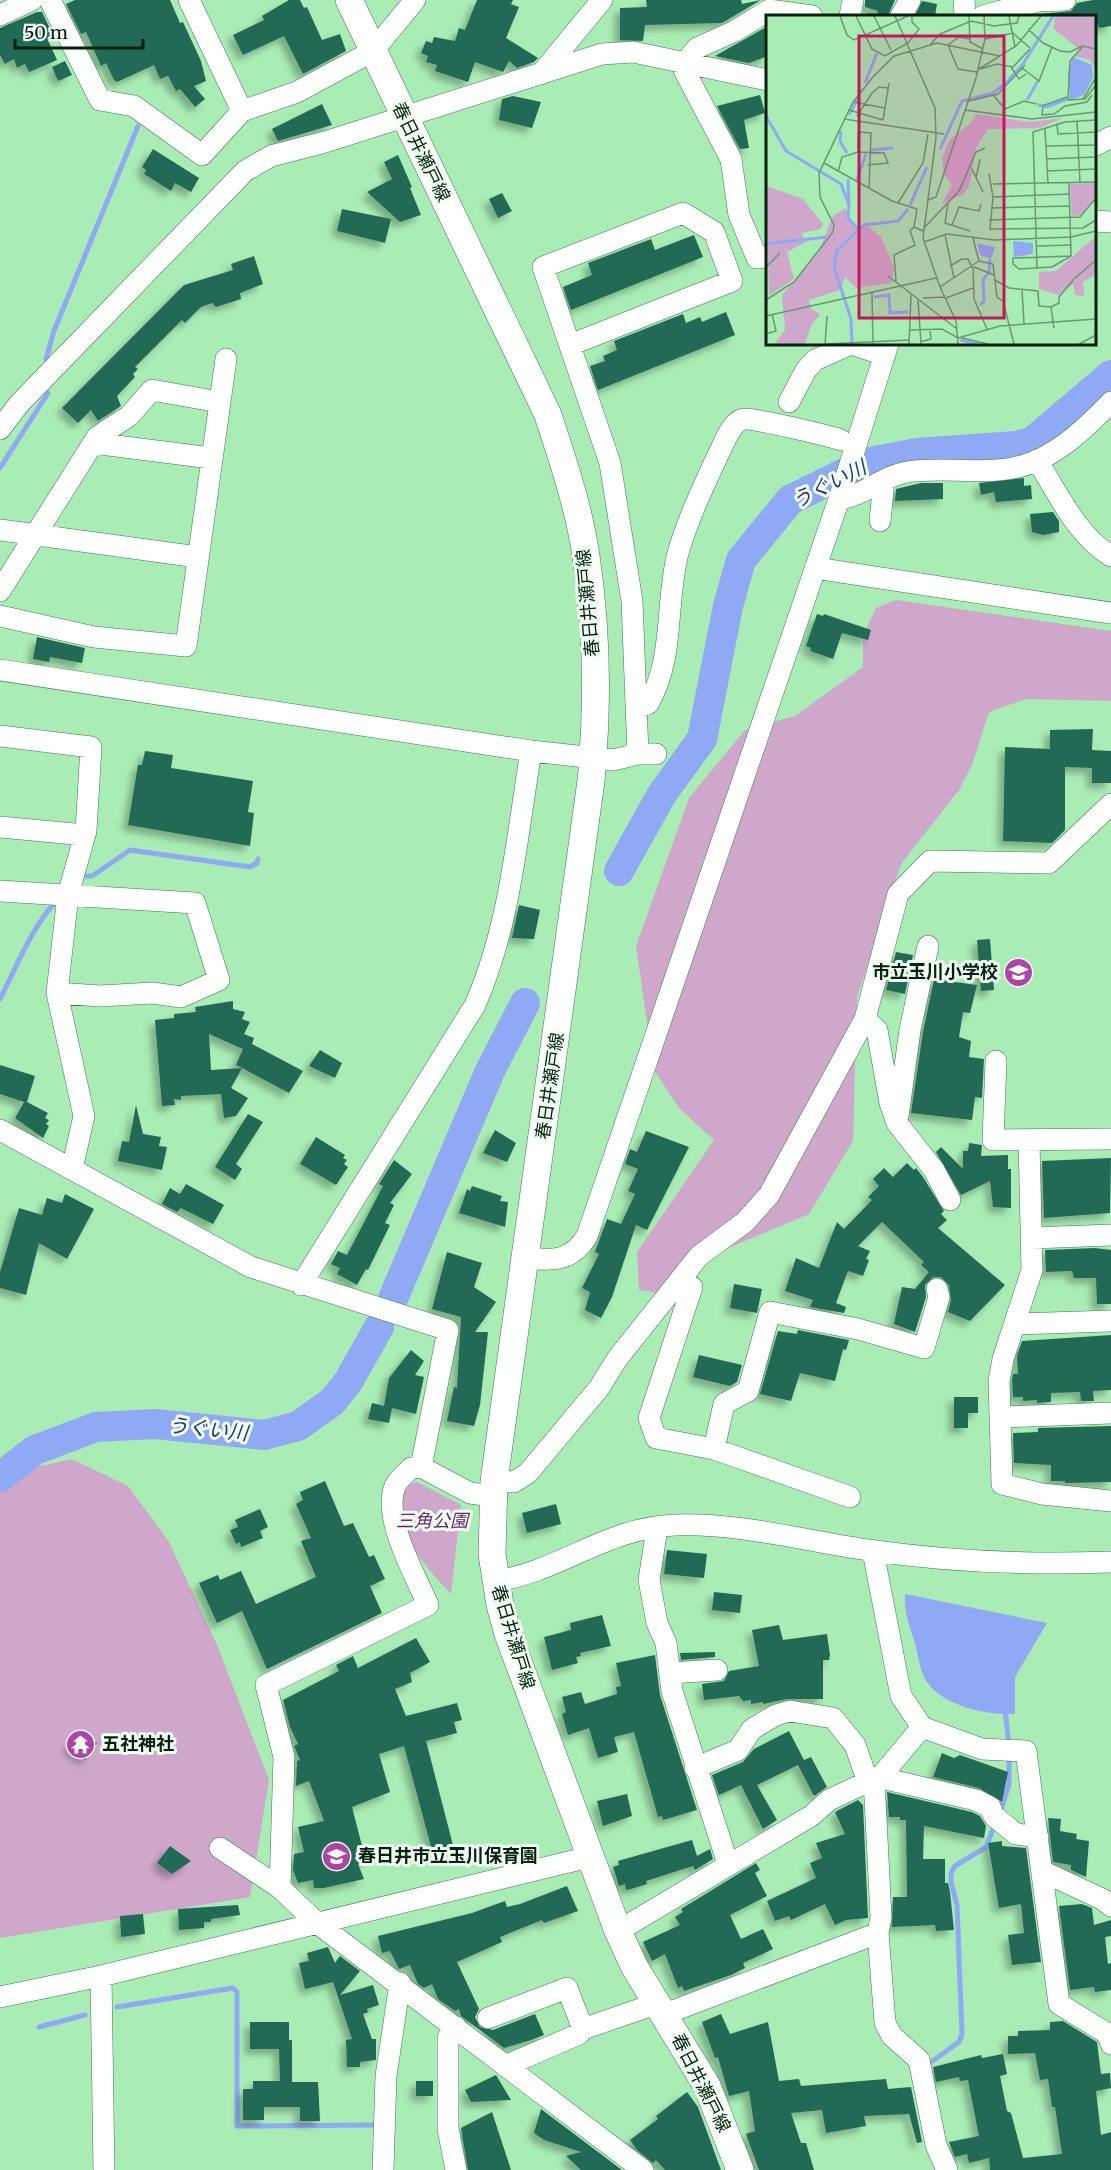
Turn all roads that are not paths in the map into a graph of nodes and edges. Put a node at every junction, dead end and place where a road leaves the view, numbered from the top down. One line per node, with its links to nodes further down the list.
1 (32, 0): 13 (street)
2 (50, 0): 23 (street)
3 (189, 0): 23 (street)
4 (349, 0): 19 (main road, 春日井瀬戸線)
5 (415, 0): 19 (street)
6 (602, 0): 21 (street)
7 (853, 0): 15 (street)
8 (910, 0): 16 (street)
9 (964, 0): 17 (street)
10 (1065, 0): 11 (street)
11 (1038, 1): 18 (street)
12 (768, 5): 14 (street); 20 (street)
13 (0, 15)
14 (808, 15)
15 (850, 15)
16 (902, 15)
17 (965, 15)
18 (987, 15)
19 (373, 51): 23 (street); 24 (main road, 春日井瀬戸線)
20 (686, 62): 21 (street); 22 (street); 29 (street)
21 (541, 74): 24 (street)
22 (766, 80)
23 (242, 111)
24 (405, 117): 38 (street); 58 (main road, 春日井瀬戸線)
25 (1111, 137): 26 (street)
26 (1096, 145)
27 (1096, 221): 28 (street)
28 (1111, 222)
29 (766, 257)
30 (570, 345): 30 (street); 55 (street)
31 (849, 345): 36 (street)
32 (858, 345): 33 (street)
33 (887, 349): 39 (street)
34 (226, 359): 35 (street)
35 (219, 402): 40 (street); 41 (street)
36 (789, 402)
37 (1111, 402): 42 (street)
38 (0, 429)
39 (849, 441): 44 (street); 55 (street)
40 (93, 443): 41 (street); 47 (street)
41 (212, 458): 49 (street)
42 (1037, 460): 43 (street); 48 (street)
43 (884, 480): 44 (street); 45 (street)
44 (839, 499): 50 (street)
45 (880, 521)
46 (0, 530): 47 (street)
47 (35, 535): 49 (street); 51 (street)
48 (1111, 556)
49 (198, 557): 53 (street)
50 (815, 568): 52 (street); 76 (street)
51 (0, 591)
52 (1111, 613)
53 (0, 616)
54 (0, 670): 57 (street)
55 (637, 707): 58 (street)
56 (0, 736): 61 (street)
57 (531, 751): 58 (street); 78 (street)
58 (593, 759): 76 (main road, 春日井瀬戸線)
59 (1111, 804): 66 (street)
60 (0, 827): 61 (street)
61 (85, 836): 63 (street)
62 (0, 891): 63 (street)
63 (68, 895): 65 (street); 65 (street)
64 (928, 946): 68 (street)
65 (57, 993): 72 (street)
66 (865, 1019): 68 (street); 77 (street)
67 (996, 1061): 71 (street)
68 (897, 1122): 73 (street)
69 (0, 1130): 72 (street)
70 (1111, 1139): 71 (street)
71 (1029, 1140): 75 (street)
72 (72, 1170): 78 (street)
73 (950, 1200)
74 (1111, 1235): 75 (street)
75 (1032, 1238): 81 (street)
76 (526, 1258): 86 (main road, 春日井瀬戸線)
77 (678, 1283): 84 (street); 86 (street)
78 (301, 1285): 85 (street)
79 (937, 1289): 84 (street)
80 (1111, 1321): 81 (street)
81 (1015, 1324): 83 (street)
82 (1111, 1413): 83 (street)
83 (1001, 1417): 88 (street)
84 (714, 1449): 87 (street)
85 (421, 1467): 86 (street); 103 (street)
86 (494, 1489): 92 (main road, 春日井瀬戸線)
87 (849, 1497)
88 (1111, 1501)
89 (657, 1528): 90 (street); 92 (street); 94 (street)
90 (873, 1551): 91 (street); 95 (street)
91 (1111, 1562)
92 (495, 1581): 100 (main road, 春日井瀬戸線)
93 (717, 1670): 94 (street)
94 (670, 1673): 96 (street)
95 (922, 1727): 97 (street); 98 (street)
96 (695, 1768): 97 (street); 101 (street)
97 (874, 1779): 98 (street); 101 (street); 107 (street)
98 (1038, 1837): 102 (street)
99 (220, 1848): 103 (street)
100 (590, 1857): 105 (street); 106 (main road, 春日井瀬戸線)
101 (728, 1864): 106 (street)
102 (1044, 1872): 104 (street); 115 (street)
103 (280, 1888): 105 (street)
104 (1111, 1906)
105 (317, 1923): 108 (street); 109 (street)
106 (618, 1931): 111 (main road, 春日井瀬戸線)
107 (878, 1934): 111 (street); 122 (street)
108 (101, 1976): 110 (street); 117 (street)
109 (400, 1983): 113 (street); 118 (street)
110 (0, 1997)
111 (661, 2009): 114 (street); 121 (main road, 春日井瀬戸線)
112 (488, 2018): 114 (street)
113 (456, 2027): 116 (street); 119 (street)
114 (583, 2029): 116 (street)
115 (1111, 2044)
116 (506, 2066): 120 (street)
117 (104, 2170)
118 (383, 2170)
119 (456, 2170)
120 (643, 2170)
121 (740, 2170)
122 (947, 2170)

